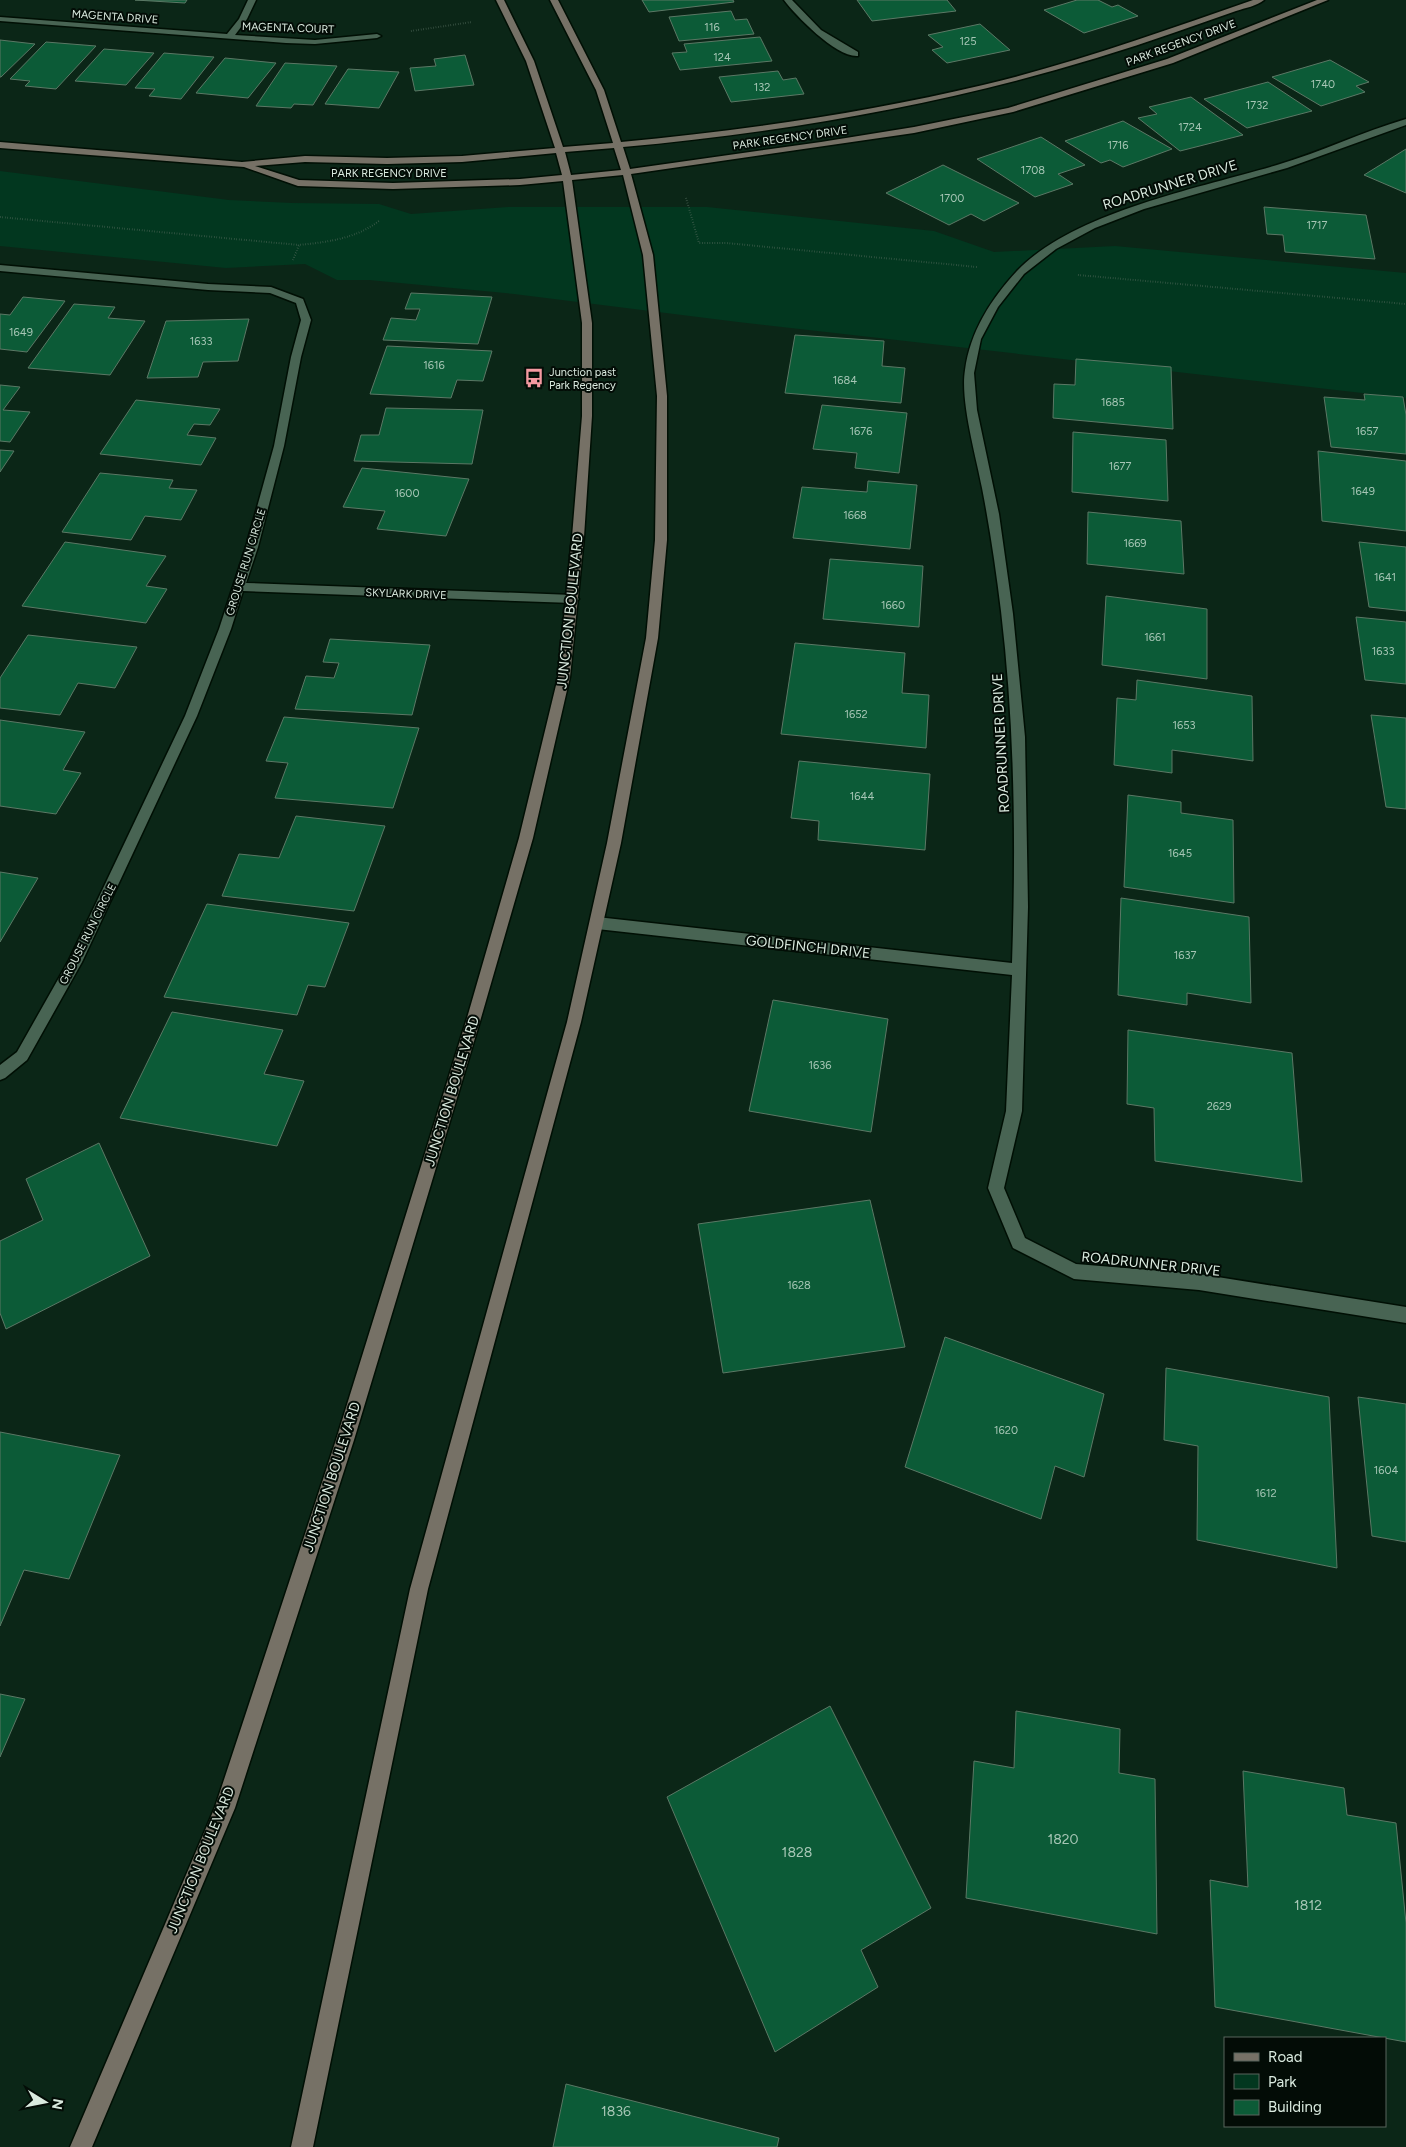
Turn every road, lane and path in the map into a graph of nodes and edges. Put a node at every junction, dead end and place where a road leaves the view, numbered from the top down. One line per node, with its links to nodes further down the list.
1 (252, 0): 10 (street)
2 (500, 0): 7 (main road, JUNCTION BOULEVARD)
3 (554, 0): 14 (main road)
4 (788, 0): 11 (street)
5 (1260, 0): 14 (main road, PARK REGENCY DRIVE)
6 (1324, 0): 17 (main road, PARK REGENCY DRIVE)
7 (510, 16): 9 (path); 15 (main road, JUNCTION BOULEVARD)
8 (0, 19): 10 (street, MAGENTA DRIVE)
9 (377, 36): 10 (street, MAGENTA COURT)
10 (229, 37)
11 (855, 54)
12 (1406, 122): 25 (street, ROADRUNNER DRIVE)
13 (0, 145): 16 (main road, PARK REGENCY DRIVE)
14 (619, 146): 15 (main road, PARK REGENCY DRIVE); 17 (main road)
15 (560, 151): 16 (main road, PARK REGENCY DRIVE); 18 (main road, JUNCTION BOULEVARD)
16 (242, 165): 18 (main road, PARK REGENCY DRIVE)
17 (625, 172): 18 (main road, PARK REGENCY DRIVE); 24 (main road)
18 (567, 178): 23 (main road, JUNCTION BOULEVARD)
19 (0, 218): 20 (path)
20 (299, 245)
21 (0, 268): 22 (street, GROUSE RUN CIRCLE)
22 (239, 587): 23 (street, SKYLARK DRIVE); 26 (street, GROUSE RUN CIRCLE)
23 (573, 599): 28 (main road, JUNCTION BOULEVARD)
24 (597, 923): 25 (street, GOLDFINCH DRIVE); 29 (main road)
25 (1019, 970): 27 (street, ROADRUNNER DRIVE)
26 (0, 1074)
27 (1406, 1315)
28 (81, 2147)
29 (302, 2147)

